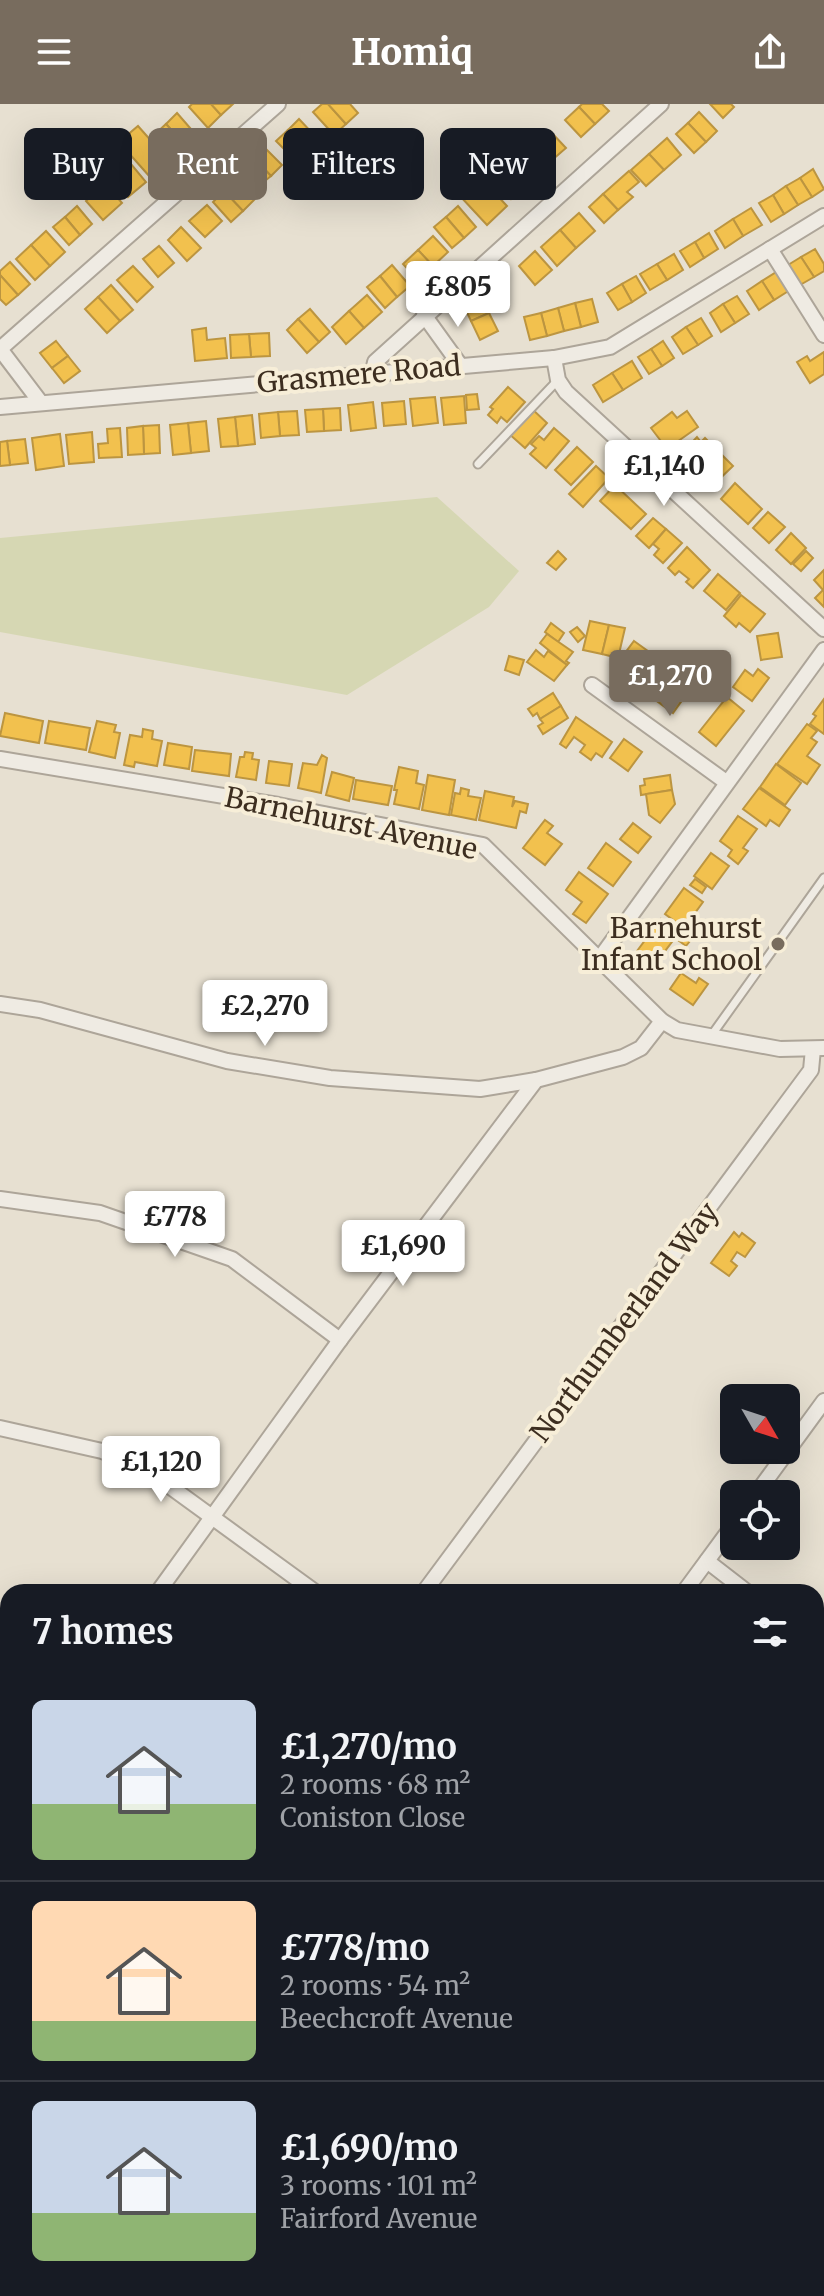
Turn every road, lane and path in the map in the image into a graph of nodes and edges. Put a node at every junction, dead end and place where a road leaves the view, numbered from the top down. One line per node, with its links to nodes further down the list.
1 (278, 104): 7 (street)
2 (661, 104): 5 (street)
3 (824, 216): 4 (street, Grasmere Road)
4 (770, 249): 6 (street); 8 (street, Grasmere Road)
5 (424, 315): 9 (street); 10 (street)
6 (824, 335)
7 (0, 349): 12 (street)
8 (554, 358): 9 (street, Grasmere Road); 11 (street)
9 (460, 365): 10 (street, Grasmere Road)
10 (373, 372): 12 (street, Grasmere Road)
11 (558, 380): 14 (lane); 15 (street)
12 (41, 403): 13 (street, Grasmere Road)
13 (0, 407)
14 (478, 464)
15 (824, 629)
16 (824, 650): 19 (street)
17 (592, 685): 19 (street)
18 (0, 759): 21 (street, Barnehurst Avenue)
19 (726, 782): 21 (street)
20 (824, 878): 24 (lane)
21 (600, 958): 23 (street, Barnehurst Avenue)
22 (0, 1004): 26 (street)
23 (662, 1021): 24 (street, Barnehurst Avenue); 26 (street)
24 (710, 1038): 25 (street, Barnehurst Avenue)
25 (818, 1048): 37 (street, Northumberland Way)
26 (536, 1080): 28 (street)
27 (0, 1199): 28 (street)
28 (340, 1340): 32 (street)
29 (824, 1401): 31 (street)
30 (0, 1428): 32 (street)
31 (766, 1480)
32 (213, 1517): 35 (street); 36 (street)
33 (720, 1543): 34 (street)
34 (707, 1561): 38 (street); 39 (street)
35 (164, 1584)
36 (304, 1584)
37 (430, 1584)
38 (690, 1584)
39 (737, 1584)

